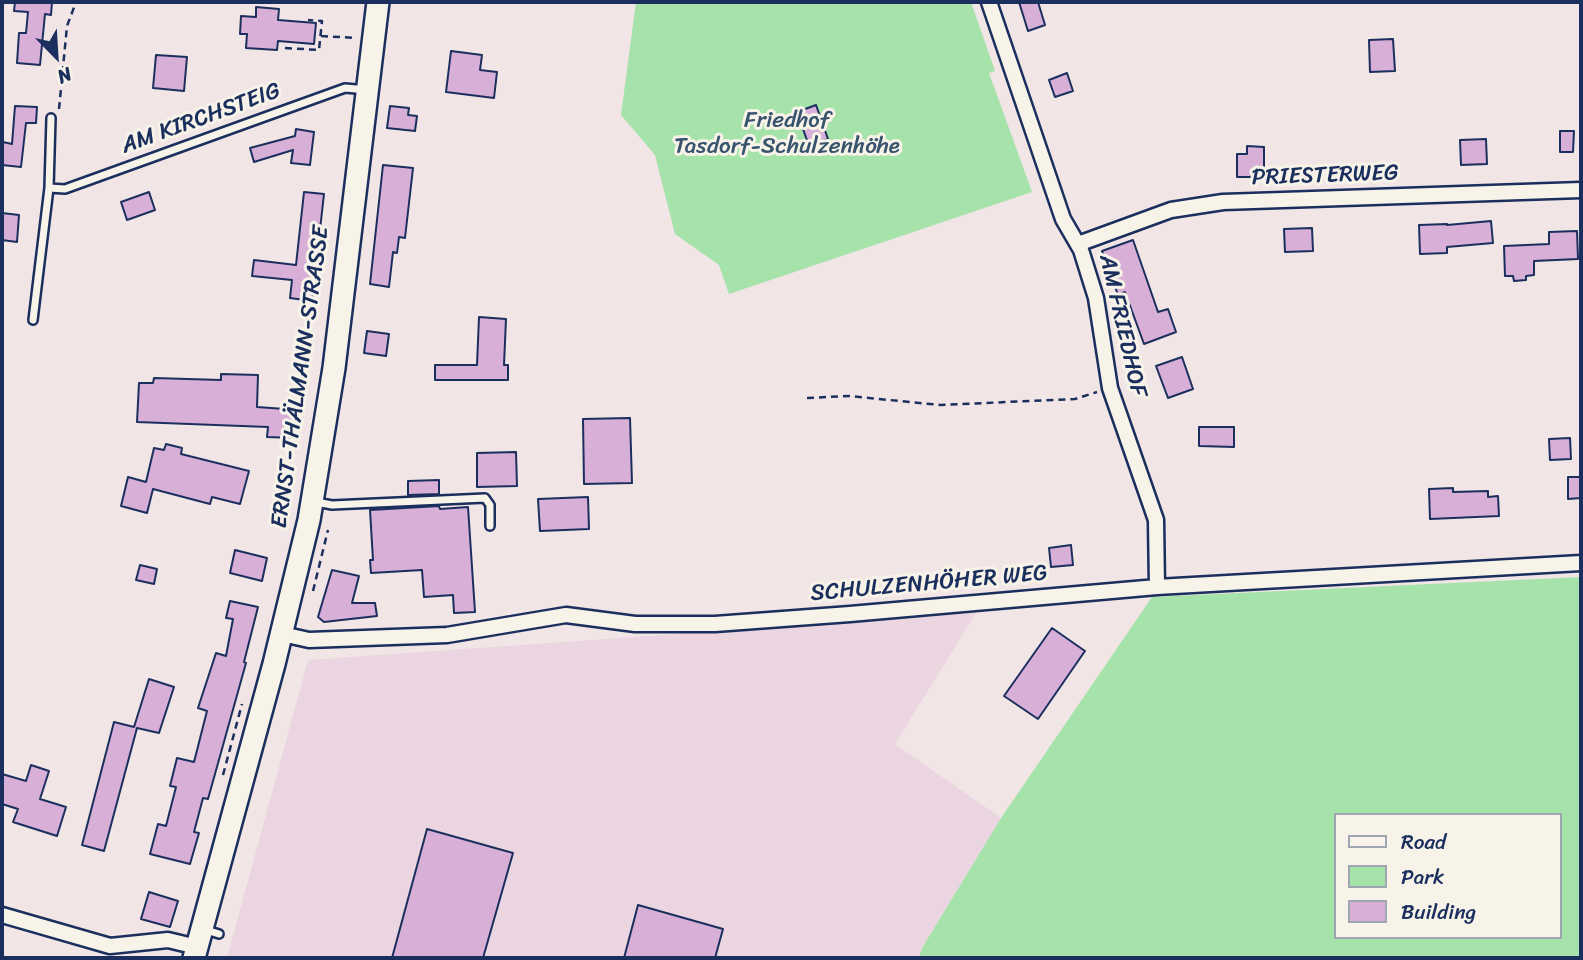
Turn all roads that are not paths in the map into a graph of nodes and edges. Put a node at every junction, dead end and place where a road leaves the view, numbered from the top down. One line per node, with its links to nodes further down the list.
1 (378, 2): 3 (main road, ERNST-THÄLMANN-STRASSE)
2 (989, 2): 7 (street, AM FRIEDHOF)
3 (367, 90): 5 (lane, AM KIRCHSTEIG); 9 (main road, ERNST-THÄLMANN-STRASSE)
4 (51, 118): 5 (lane)
5 (49, 188): 8 (lane)
6 (1581, 190): 7 (street, PRIESTERWEG)
7 (1078, 244): 12 (street, AM FRIEDHOF)
8 (33, 320)
9 (312, 501): 10 (lane); 13 (main road, ERNST-THÄLMANN-STRASSE)
10 (490, 526)
11 (1581, 563): 12 (street, SCHULZENHÖHER WEG)
12 (1157, 587): 13 (street, SCHULZENHÖHER WEG)
13 (282, 634): 15 (main road, ERNST-THÄLMANN-STRASSE)
14 (2, 915): 15 (street)
15 (203, 942)

